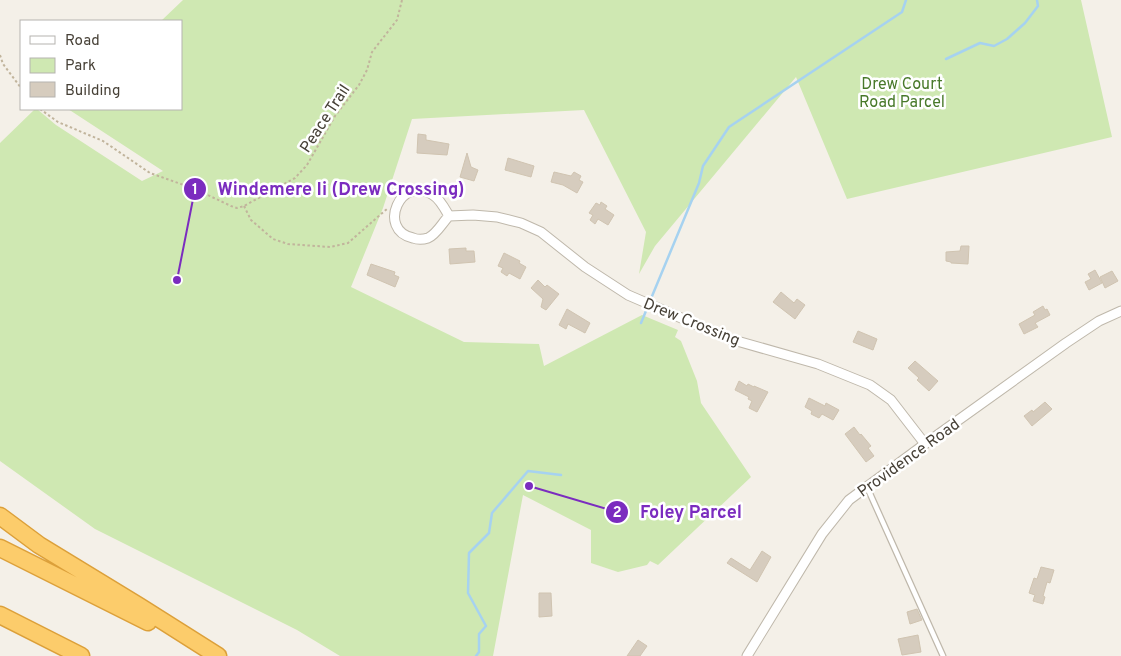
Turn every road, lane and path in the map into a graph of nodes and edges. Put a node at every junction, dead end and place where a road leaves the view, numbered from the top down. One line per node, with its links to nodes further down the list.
1 (402, 0): 6 (path, Peace Trail)
2 (0, 56): 3 (path)
3 (20, 87)
4 (41, 110): 6 (path)
5 (398, 201): 6 (path); 7 (street); 7 (street)
6 (244, 206)
7 (449, 216): 9 (street, Drew Crossing)
8 (1121, 311): 9 (street, Providence Road)
9 (924, 444): 10 (street, Providence Road)
10 (867, 487): 18 (street, Providence Road); 19 (lane)
11 (0, 516): 17 (highway)
12 (0, 548): 17 (highway)
13 (0, 615): 15 (highway)
14 (0, 620): 15 (highway)
15 (29, 630): 16 (highway)
16 (81, 656)
17 (216, 656)
18 (746, 656)
19 (943, 656)

